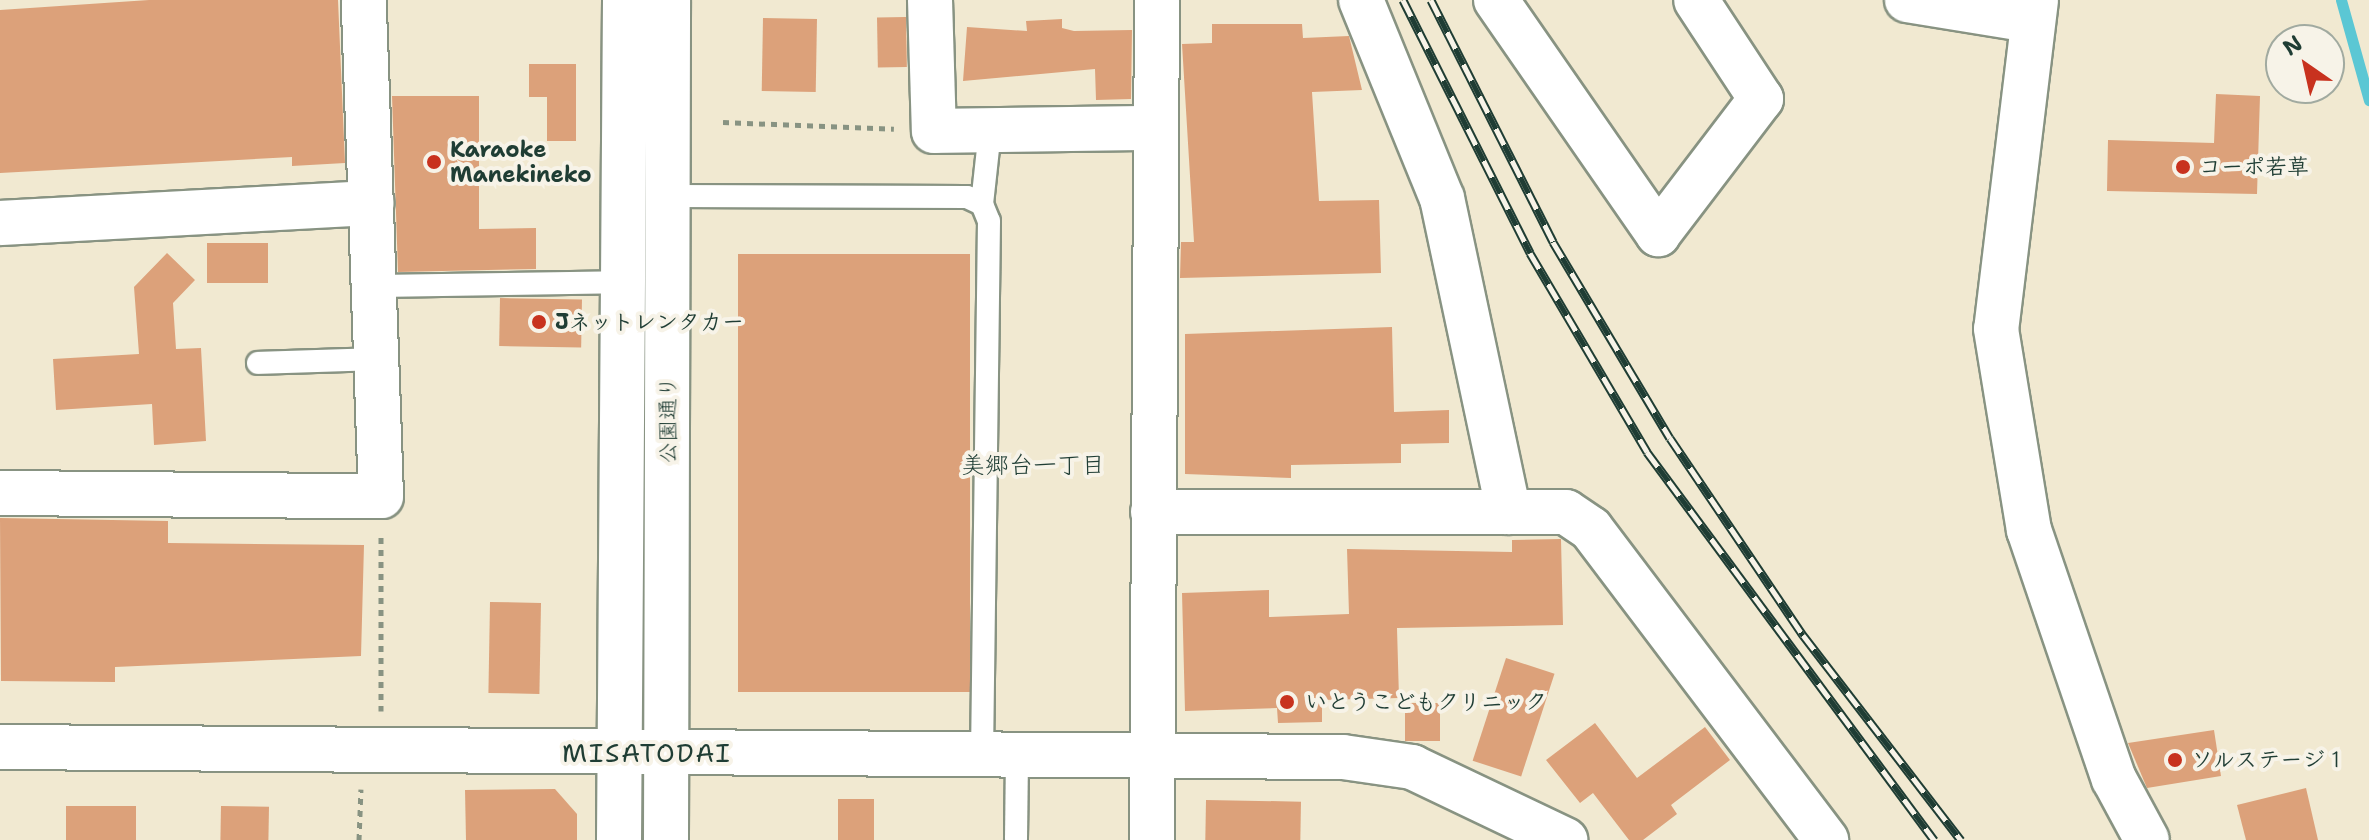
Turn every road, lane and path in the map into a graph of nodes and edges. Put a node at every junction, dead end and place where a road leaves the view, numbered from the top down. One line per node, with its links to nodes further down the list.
1 (364, 0): 16 (street)
2 (625, 0): 19 (street, 公園通り)
3 (668, 0): 15 (street, 公園通り)
4 (930, 0): 14 (street)
5 (1157, 0): 12 (street)
6 (1361, 0): 26 (street)
7 (1496, 0): 8 (street)
8 (1696, 0)
9 (1907, 0): 10 (street)
10 (2034, 10): 41 (street)
11 (723, 122): 14 (path)
12 (1155, 128): 13 (street); 25 (street)
13 (990, 130): 14 (street); 17 (lane)
14 (934, 131)
15 (671, 196): 17 (lane); 30 (street, 公園通り)
16 (371, 203): 18 (street); 20 (street)
17 (982, 204): 31 (lane)
18 (0, 223)
19 (623, 282): 20 (lane); 29 (street, 公園通り)
20 (373, 286): 21 (street)
21 (376, 359): 22 (lane); 24 (street)
22 (258, 363)
23 (0, 493): 24 (street)
24 (381, 496): 27 (path)
25 (1153, 512): 26 (street); 32 (street)
26 (1509, 512): 40 (street)
27 (381, 724)
28 (0, 747): 29 (street)
29 (620, 753): 30 (street); 36 (street, 公園通り)
30 (668, 753): 31 (street); 37 (street, 公園通り)
31 (999, 758): 32 (street); 34 (lane)
32 (1154, 758): 38 (street); 39 (street)
33 (361, 772): 35 (path)
34 (1016, 839)
35 (359, 840)
36 (619, 840)
37 (666, 840)
38 (1152, 840)
39 (1565, 840)
40 (1826, 840)
41 (2147, 840)

